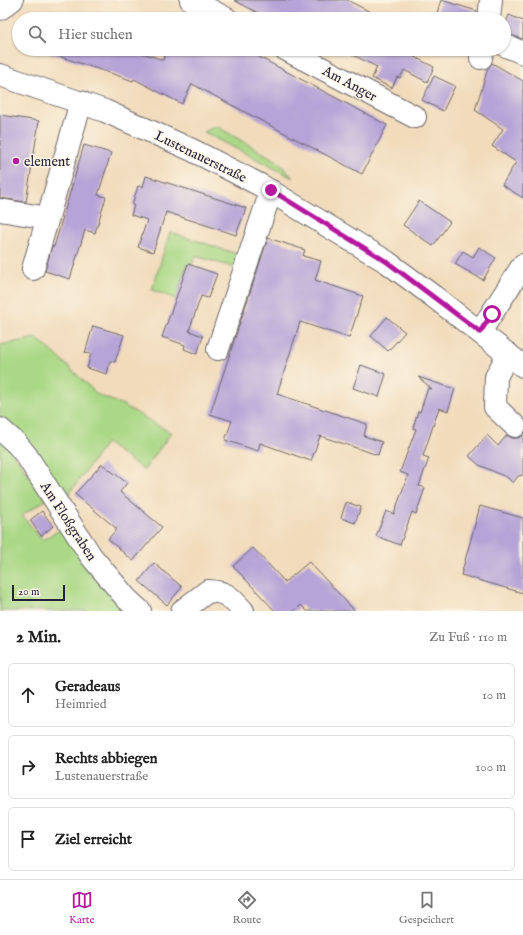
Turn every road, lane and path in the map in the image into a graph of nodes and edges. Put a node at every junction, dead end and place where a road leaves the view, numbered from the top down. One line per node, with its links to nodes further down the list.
1 (12, 0): 4 (street)
2 (191, 0): 5 (street)
3 (491, 0): 6 (street)
4 (0, 9)
5 (214, 12)
6 (490, 12)
7 (511, 48): 8 (street)
8 (523, 53)
9 (297, 56): 12 (street, Am Anger)
10 (0, 75): 11 (street, Lustenauerstraße)
11 (81, 102): 13 (street, Lustenauerstraße); 15 (street)
12 (415, 117)
13 (271, 190): 18 (street, Lustenauerstraße); 19 (street)
14 (0, 210): 15 (street)
15 (48, 218): 17 (street)
16 (523, 265): 18 (street)
17 (33, 269)
18 (480, 332): 20 (street, Lustenauerstraße)
19 (218, 349)
20 (516, 360): 21 (street)
21 (515, 426)
22 (0, 429): 23 (street, Am Floßgraben)
23 (140, 611)
24 (182, 611): 25 (street)
25 (243, 611)

